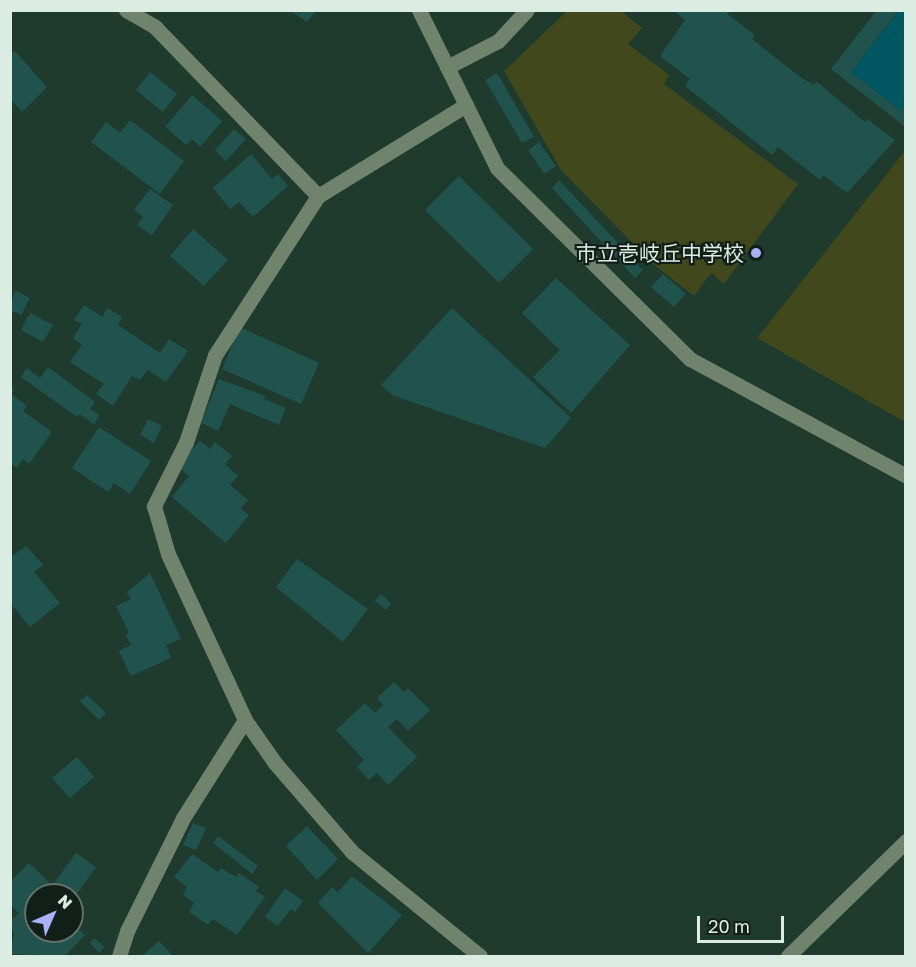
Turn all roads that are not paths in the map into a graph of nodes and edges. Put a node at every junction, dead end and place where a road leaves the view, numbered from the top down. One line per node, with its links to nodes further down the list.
1 (126, 10): 6 (street)
2 (419, 10): 4 (street)
3 (527, 10): 4 (street)
4 (447, 67): 5 (street)
5 (466, 105): 6 (street); 7 (street)
6 (318, 196): 8 (street)
7 (906, 476)
8 (245, 720): 10 (street); 11 (street)
9 (906, 841): 12 (street)
10 (119, 957)
11 (480, 957)
12 (788, 957)

